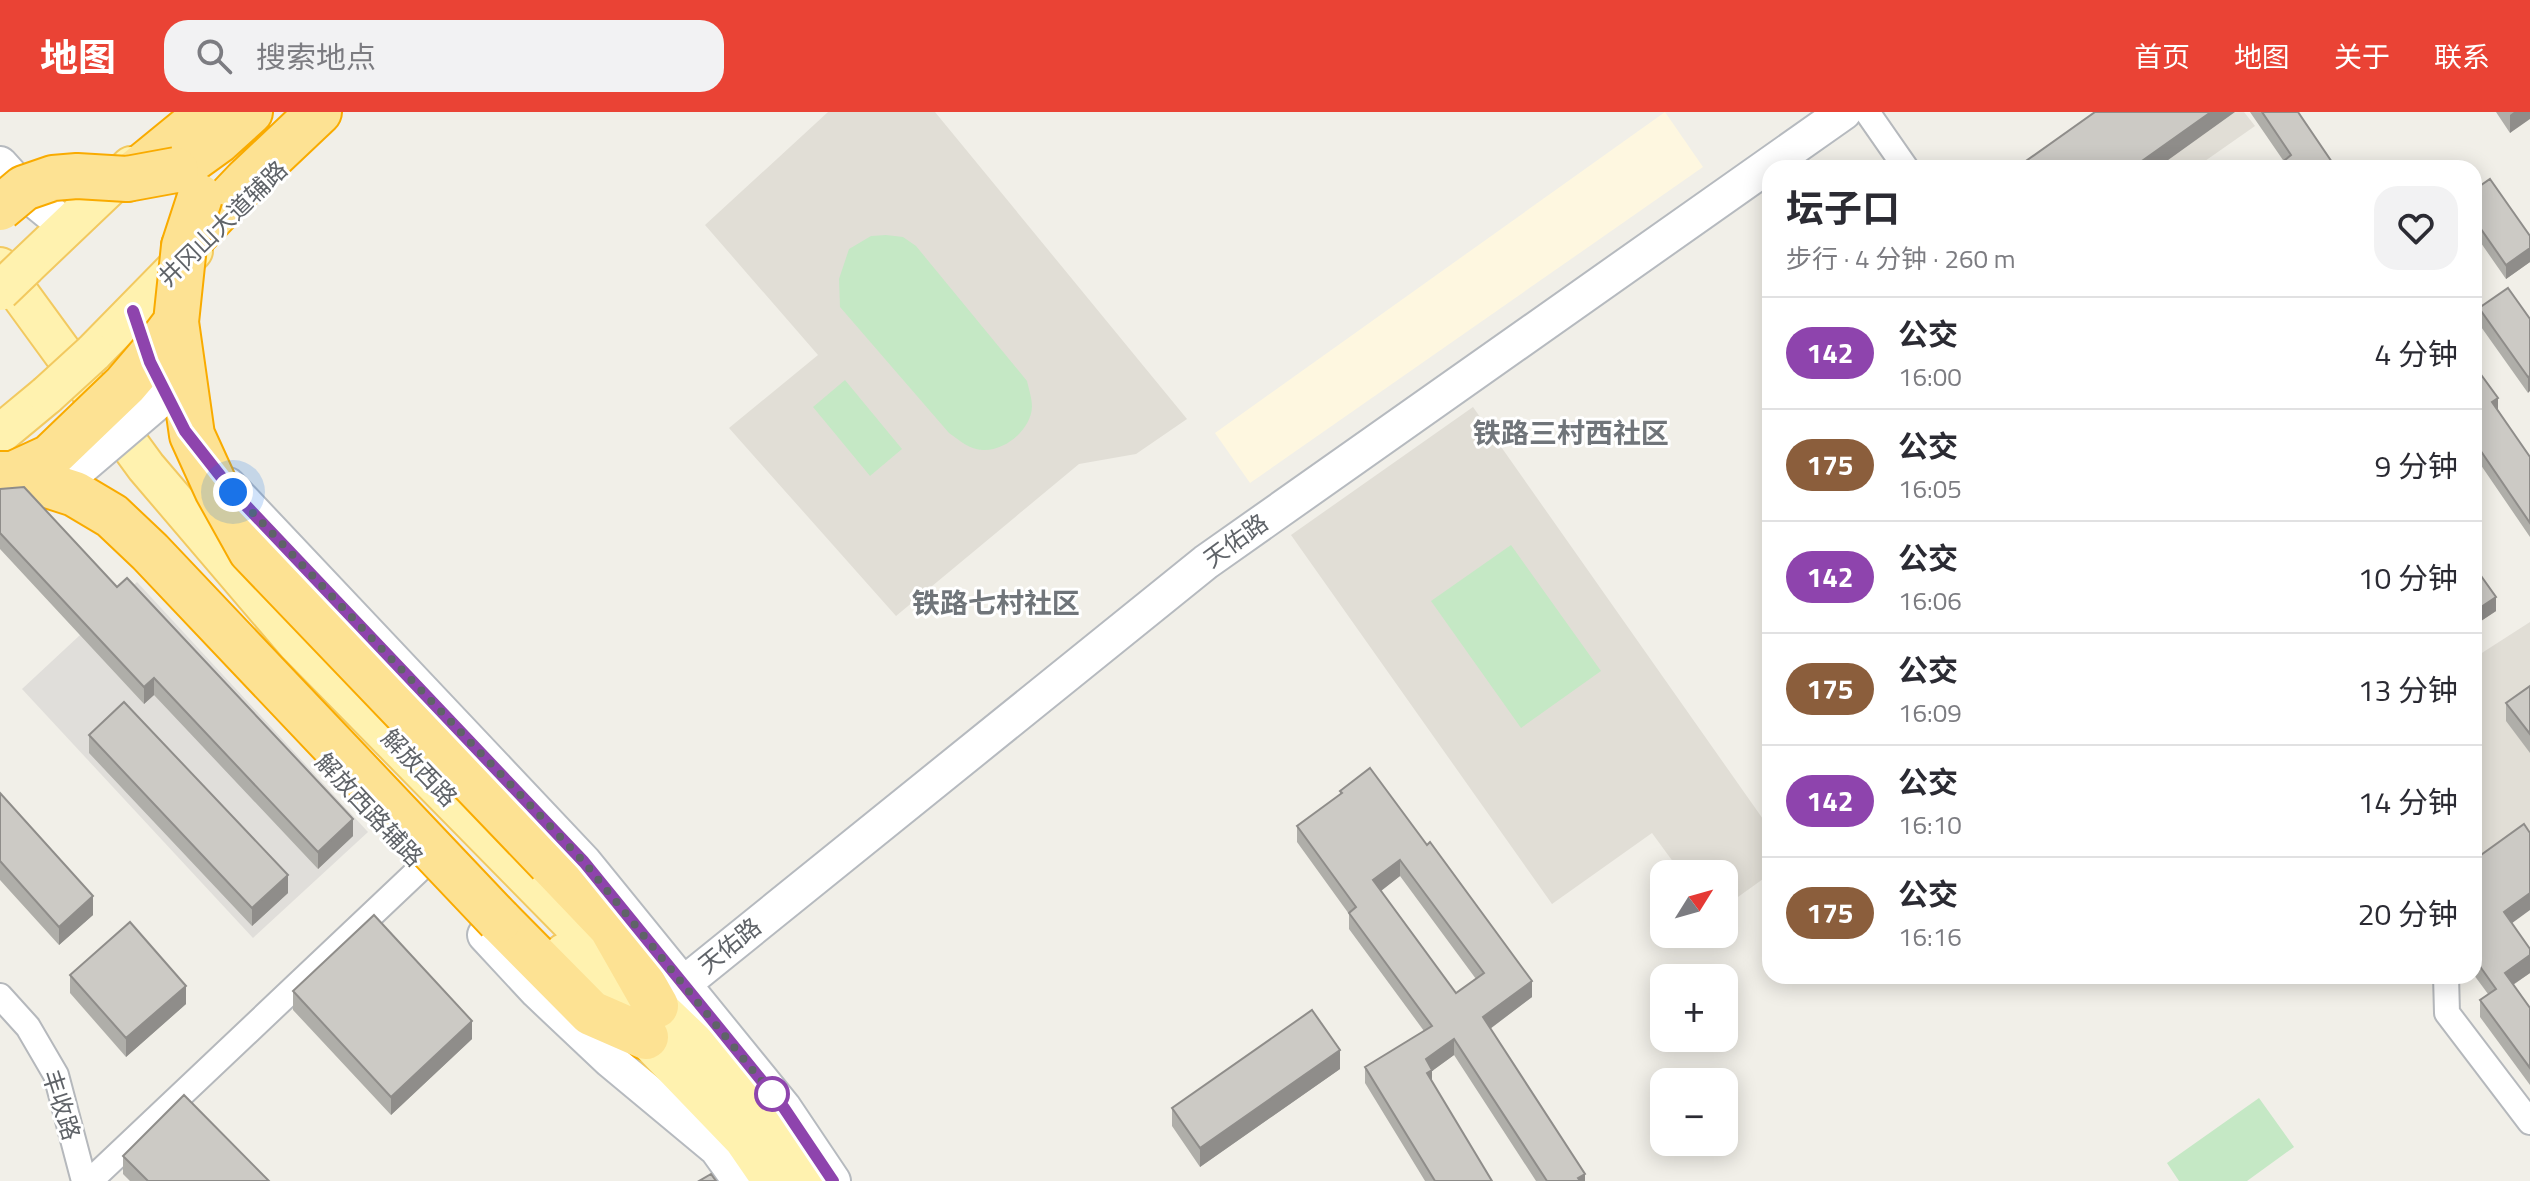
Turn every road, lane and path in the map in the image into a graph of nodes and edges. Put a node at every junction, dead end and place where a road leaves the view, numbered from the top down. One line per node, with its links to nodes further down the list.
1 (189, 112): 15 (main road)
2 (209, 112): 12 (highway)
3 (250, 112): 14 (highway)
4 (279, 112): 14 (highway)
5 (319, 112): 16 (highway)
6 (341, 112): 19 (main road, 井冈山大道辅路)
7 (1844, 112): 9 (main road, 天佑路)
8 (1867, 112): 10 (street)
9 (1776, 160)
10 (1900, 160)
11 (1762, 170): 29 (main road, 天佑路)
12 (127, 179): 13 (highway, bridge); 14 (highway, bridge)
13 (2, 180): 15 (main road)
14 (188, 184): 16 (highway, bridge)
15 (66, 226): 17 (main road)
16 (184, 246): 20 (highway, bridge)
17 (9, 275): 21 (main road)
18 (0, 307): 21 (main road)
19 (133, 311): 22 (main road); 23 (main road, 井冈山大道辅路, bridge)
20 (176, 322): 24 (highway, bridge); 29 (highway, bridge)
21 (40, 341): 29 (main road, 解放西路)
22 (166, 395): 25 (main road, bridge); 29 (main road)
23 (4, 431): 25 (main road, 解放西路辅路)
24 (7, 474): 29 (highway, bridge)
25 (64, 482): 26 (main road, 解放西路辅路)
26 (422, 867): 31 (main road, 解放西路辅路); 33 (street)
27 (2446, 984): 30 (street)
28 (0, 996): 33 (street, 丰收路)
29 (662, 1009): 32 (main road, 解放西路); 32 (main road)
30 (2530, 1122)
31 (717, 1149): 32 (main road); 34 (main road, 解放西路辅路)
32 (798, 1178)
33 (87, 1181)
34 (740, 1181)

